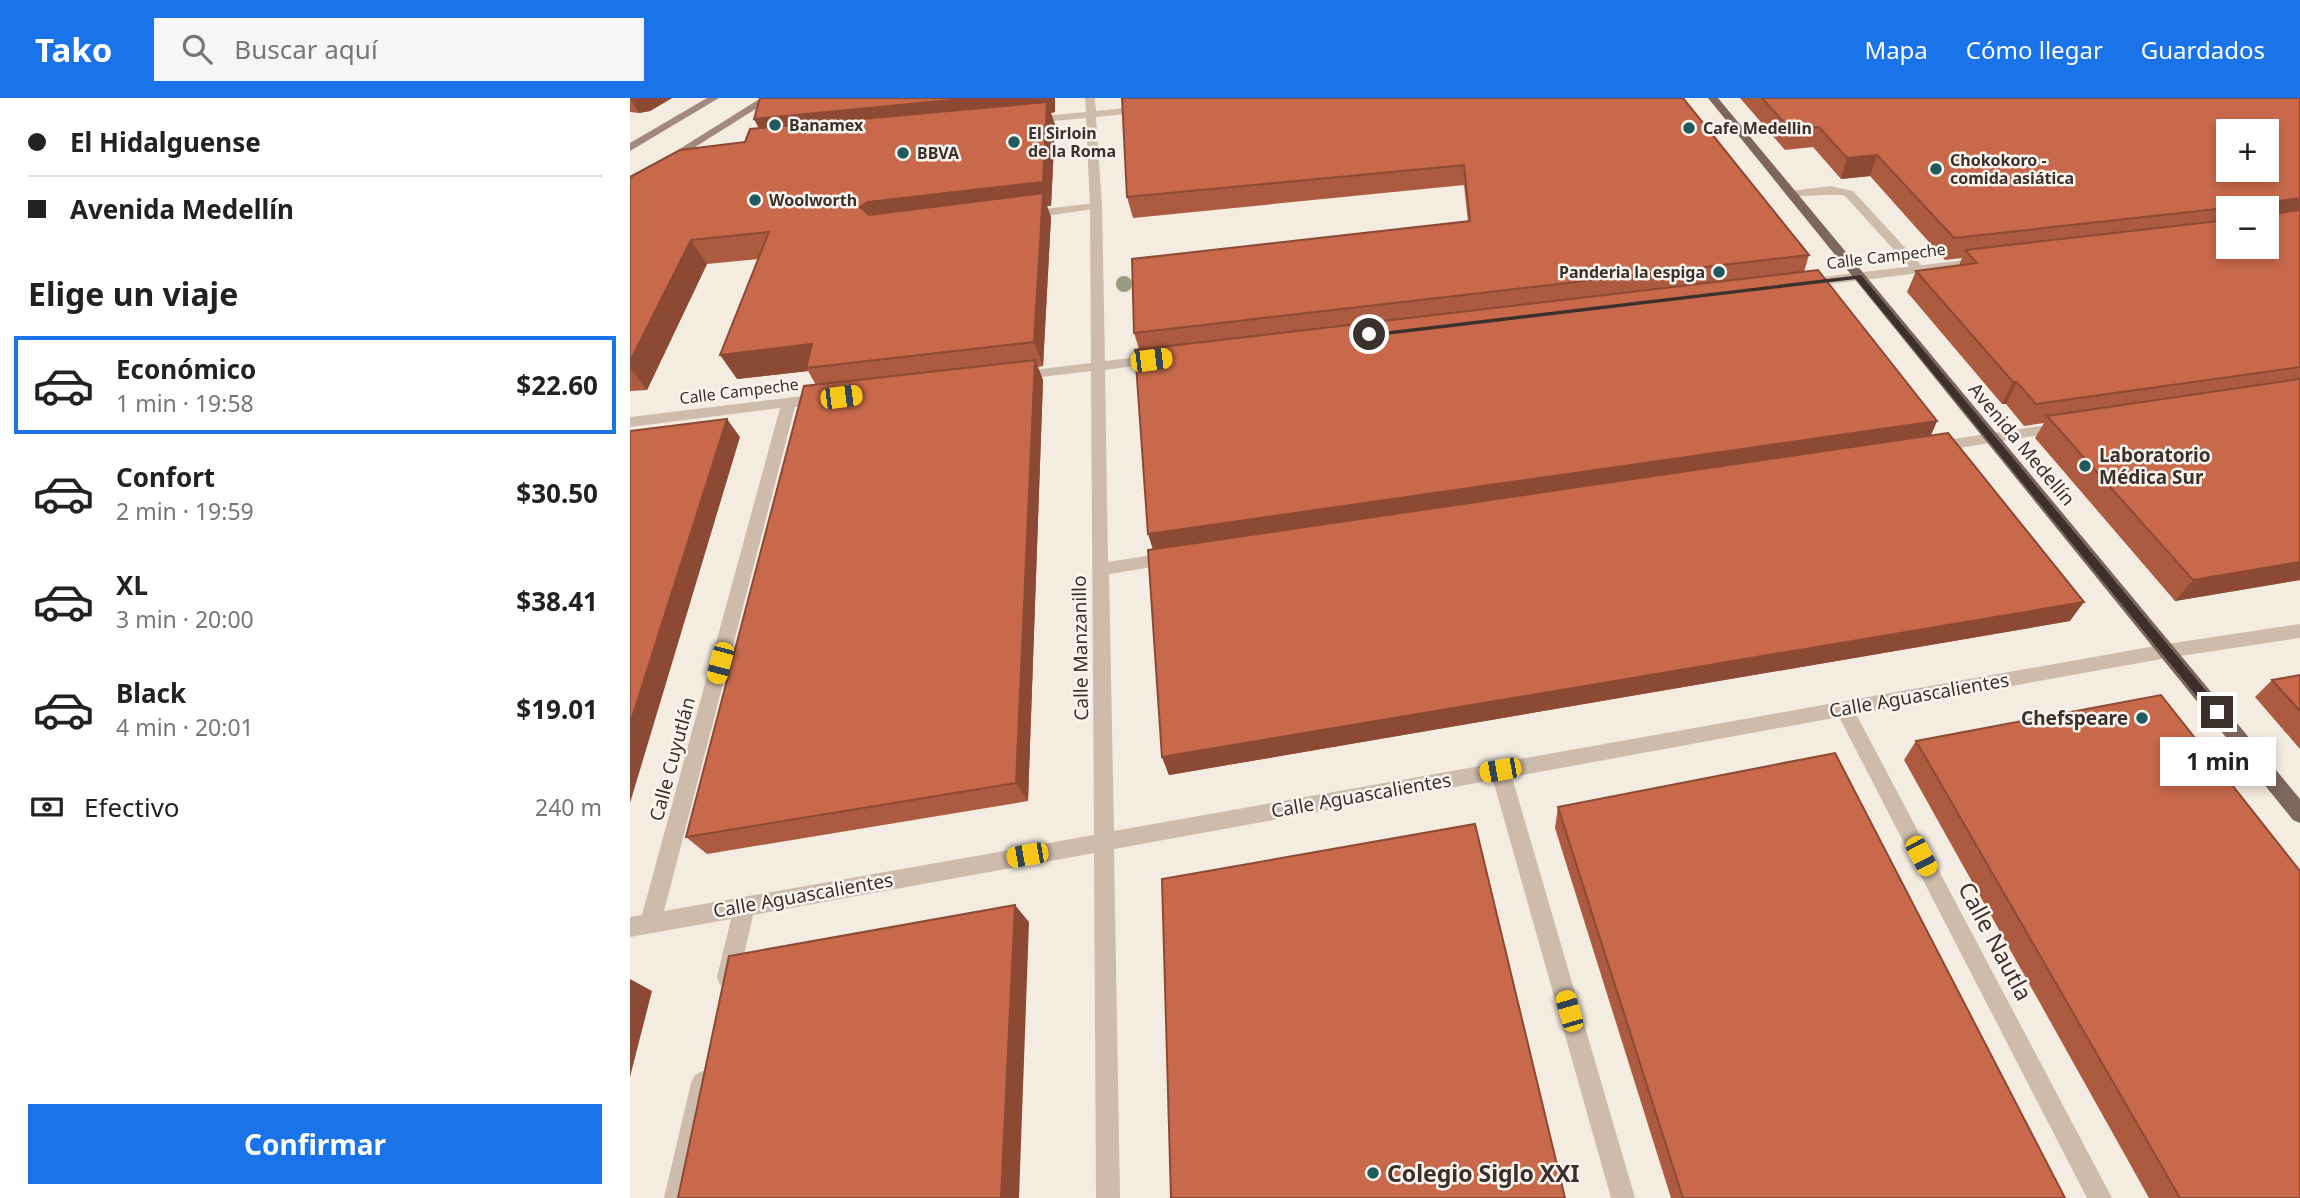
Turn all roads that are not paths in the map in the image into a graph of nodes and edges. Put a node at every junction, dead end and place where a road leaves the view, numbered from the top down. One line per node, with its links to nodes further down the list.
1 (714, 98): 8 (main road)
2 (768, 98): 9 (main road)
3 (1713, 98): 13 (main road, Avenida Medellín)
4 (1090, 106): 5 (street); 6 (street); 14 (street, Calle Manzanillo)
5 (1159, 108)
6 (1022, 121)
7 (630, 135): 8 (main road)
8 (647, 138): 9 (main road); 10 (main road)
9 (693, 145): 11 (street); 12 (main road)
10 (630, 148)
11 (713, 148)
12 (630, 185)
13 (1791, 194): 17 (street); 18 (main road, Avenida Medellín)
14 (1096, 206): 15 (street); 21 (street, Calle Manzanillo)
15 (1011, 216)
16 (1999, 260): 17 (street, Calle Campeche)
17 (1919, 270): 18 (street, Calle Campeche)
18 (1858, 277): 19 (street, Calle Campeche); 27 (main road, Avenida Medellín)
19 (1789, 285)
20 (1166, 358): 21 (street)
21 (1097, 366): 22 (street); 30 (street, Calle Manzanillo)
22 (1003, 377)
23 (829, 398): 24 (street, Calle Campeche)
24 (789, 403): 25 (street, Calle Campeche); 38 (street, Calle Cuyutlán)
25 (630, 422)
26 (2071, 427): 27 (street)
27 (1990, 439): 28 (street); 32 (main road, Avenida Medellín)
28 (1921, 449)
29 (1182, 557): 30 (street)
30 (1100, 569): 36 (street, Calle Manzanillo)
31 (2300, 631): 32 (street, Calle Aguascalientes)
32 (2167, 651): 33 (street, Calle Aguascalientes); 35 (main road, Avenida Medellín)
33 (1844, 709): 34 (street, Calle Aguascalientes); 45 (street, Calle Nautla)
34 (1500, 770): 36 (street, Calle Aguascalientes); 44 (street)
35 (2300, 814)
36 (1104, 841): 37 (street, Calle Aguascalientes); 43 (street, Calle Manzanillo)
37 (745, 905): 38 (street, Calle Aguascalientes); 40 (street)
38 (650, 923): 39 (street, Calle Aguascalientes)
39 (630, 927)
40 (723, 999)
41 (707, 1065): 42 (street)
42 (676, 1198)
43 (1108, 1198)
44 (1623, 1198)
45 (2101, 1198)

